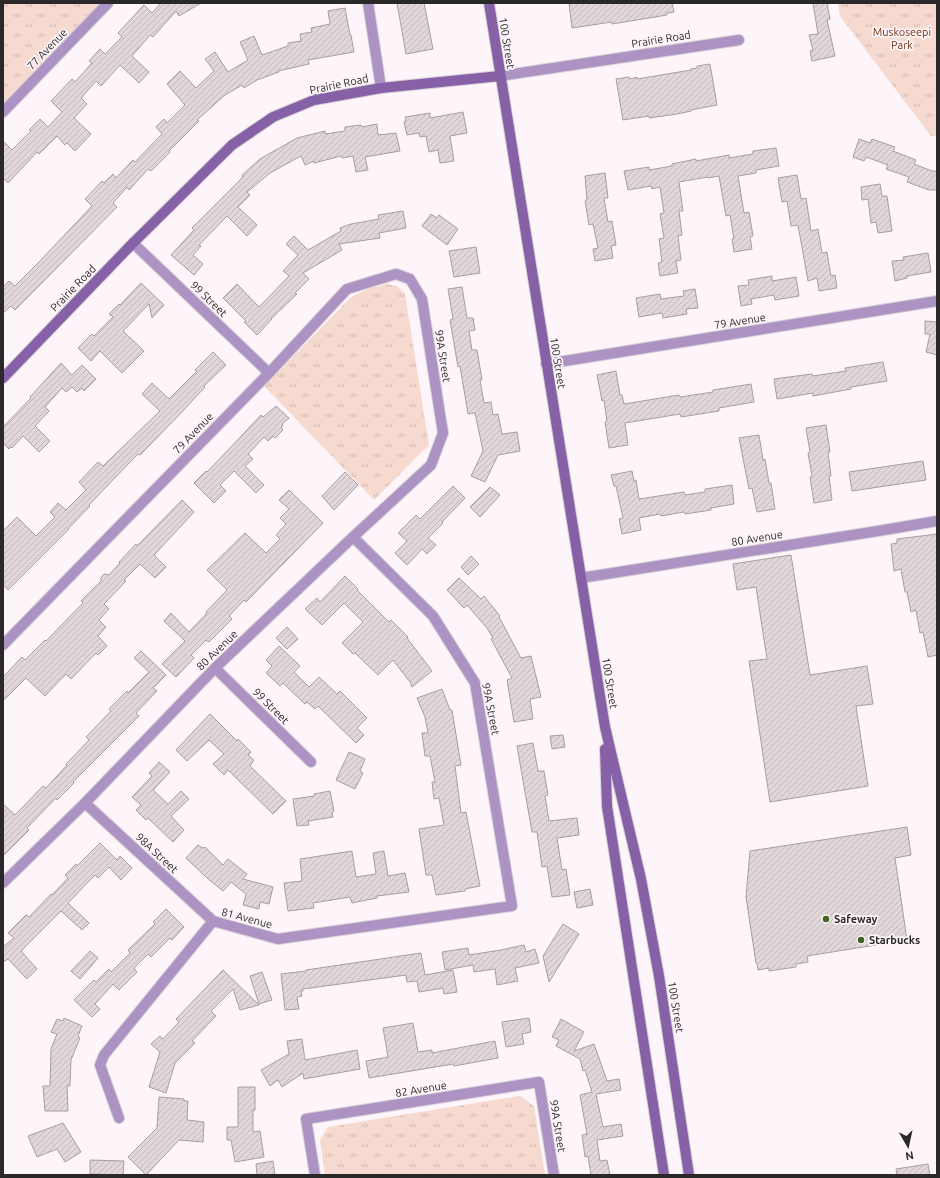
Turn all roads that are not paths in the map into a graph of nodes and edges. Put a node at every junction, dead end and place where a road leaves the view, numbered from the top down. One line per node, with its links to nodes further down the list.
1 (108, 3): 7 (street, 77 Avenue)
2 (368, 3): 6 (street)
3 (488, 3): 5 (main road, 100 Street)
4 (738, 40): 5 (street, Prairie Road)
5 (500, 76): 6 (main road, Prairie Road); 11 (main road, 100 Street)
6 (381, 88): 8 (main road, Prairie Road)
7 (3, 112)
8 (133, 243): 12 (street, 99 Street); 13 (main road, Prairie Road)
9 (414, 285): 12 (street, 79 Avenue); 14 (street, 99A Street)
10 (937, 302): 11 (street, 79 Avenue)
11 (546, 364): 17 (main road, 100 Street)
12 (269, 373): 18 (street, 79 Avenue)
13 (3, 378)
14 (443, 432): 16 (street, 80 Avenue)
15 (937, 521): 17 (street, 80 Avenue)
16 (353, 537): 19 (street, 80 Avenue); 24 (street, 99A Street)
17 (581, 578): 20 (main road, 100 Street)
18 (3, 645)
19 (215, 668): 21 (street, 99 Street); 22 (street, 80 Avenue)
20 (605, 727): 30 (main road, 100 Street); 31 (main road, 100 Street)
21 (310, 762)
22 (85, 803): 23 (street, 80 Avenue); 25 (street, 98A Street)
23 (3, 883)
24 (512, 906): 25 (street, 81 Avenue)
25 (213, 921): 27 (street, 81 Avenue)
26 (539, 1082): 28 (street, 82 Avenue); 29 (street, 99A Street)
27 (119, 1118)
28 (315, 1175)
29 (554, 1175)
30 (664, 1175)
31 (689, 1175)

